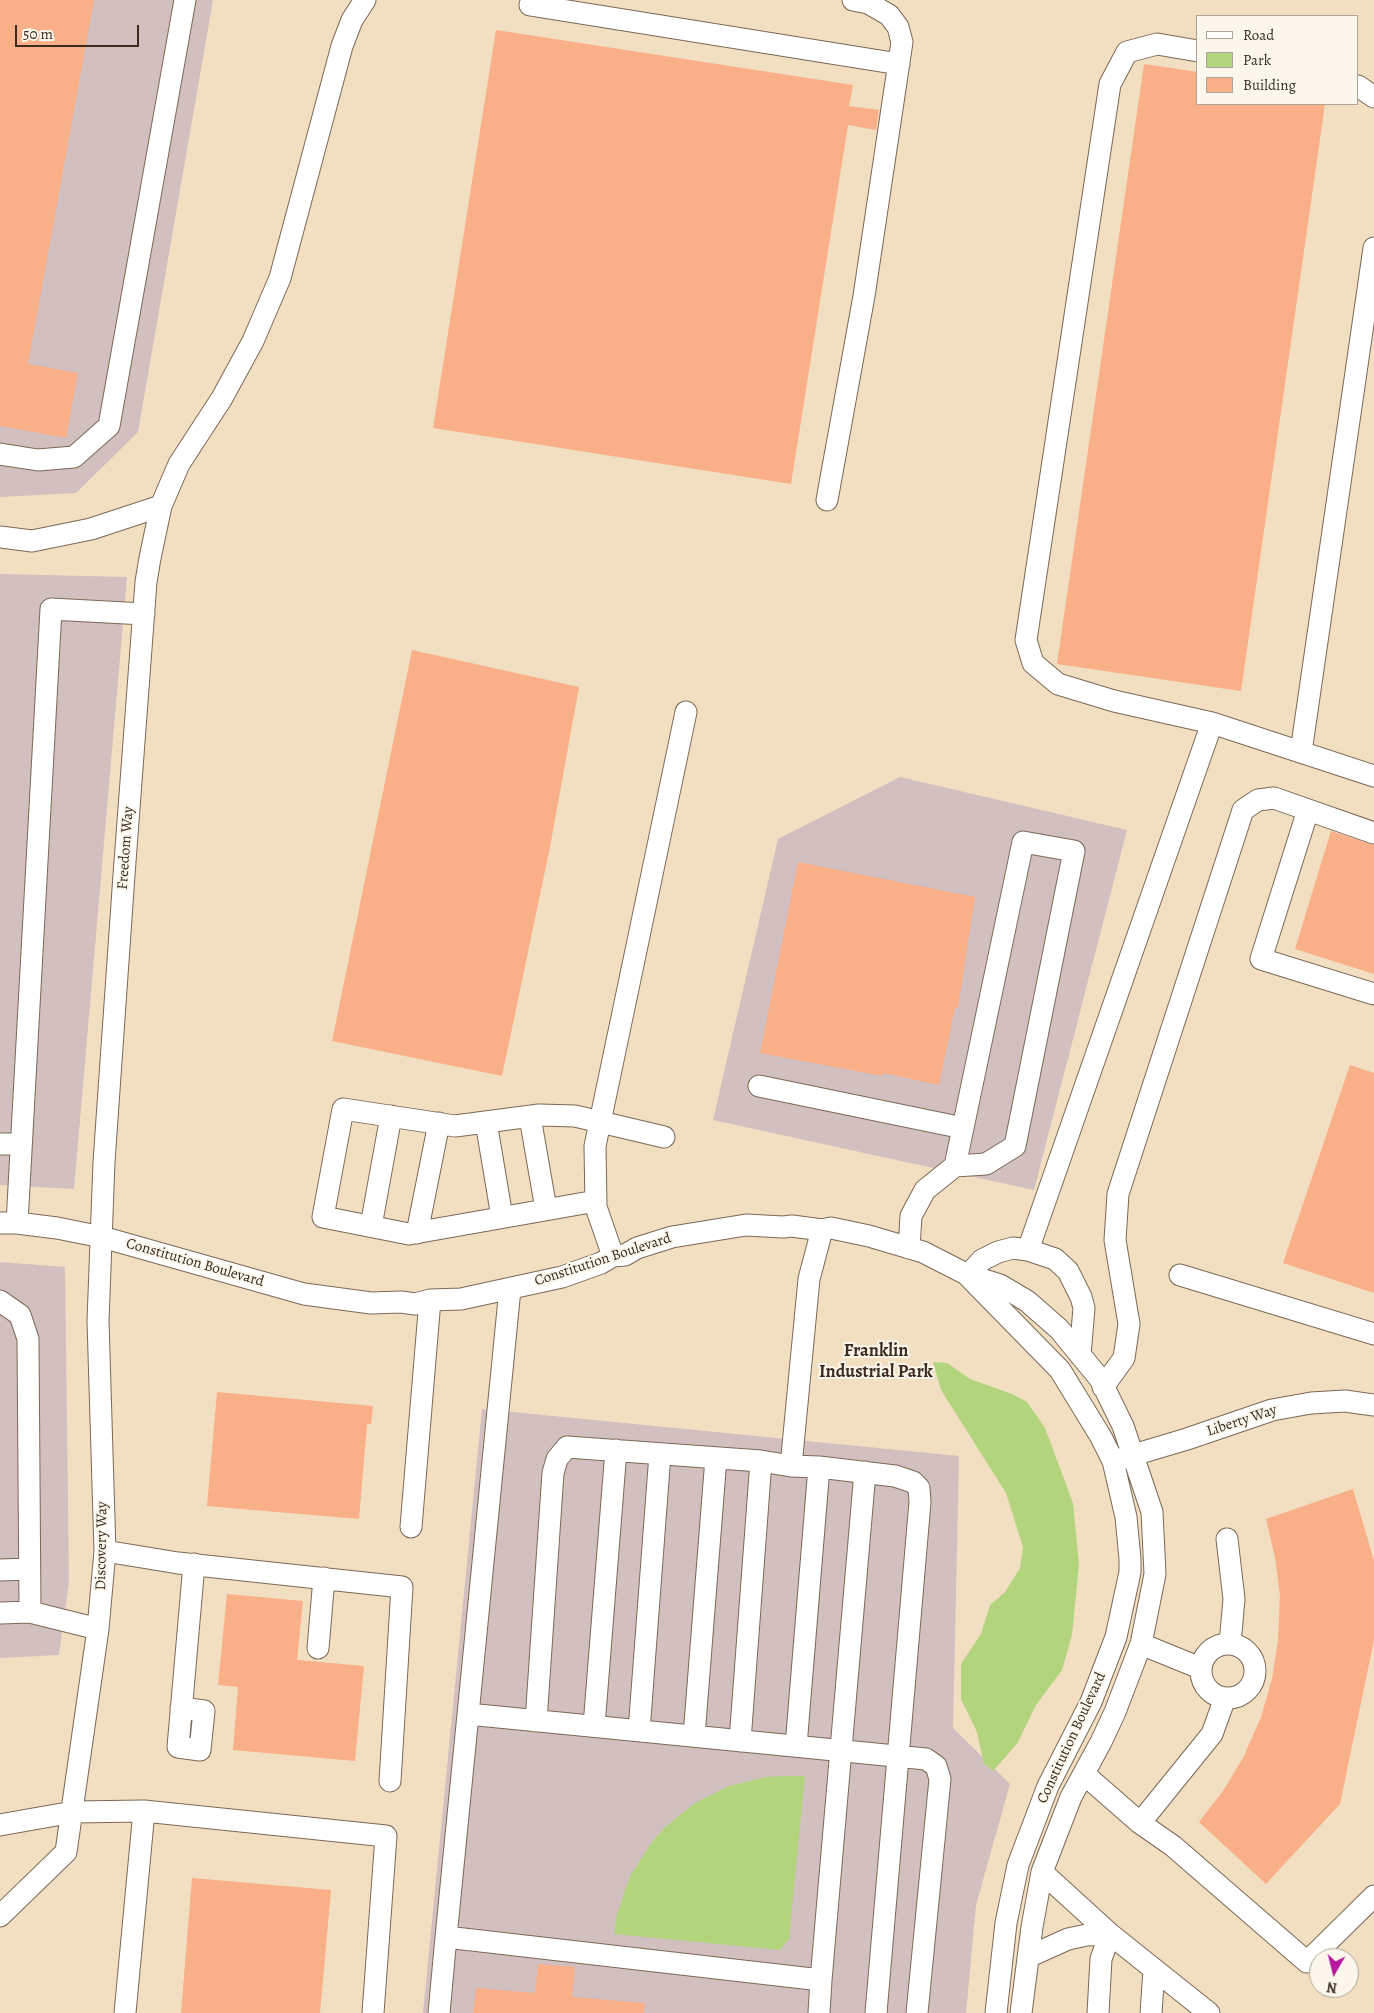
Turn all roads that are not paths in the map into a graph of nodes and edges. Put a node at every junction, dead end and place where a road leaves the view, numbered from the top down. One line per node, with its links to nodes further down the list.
1 (184, 0): 10 (street)
2 (364, 0): 12 (street, Freedom Way)
3 (853, 0): 6 (street)
4 (530, 5): 6 (street)
5 (1196, 50): 16 (street)
6 (899, 64): 11 (street)
7 (1359, 87): 8 (street)
8 (1374, 98)
9 (1374, 248): 17 (street)
10 (0, 454)
11 (827, 500)
12 (161, 506): 13 (street); 14 (street, Freedom Way)
13 (0, 537)
14 (144, 614): 30 (street); 39 (street, Freedom Way)
15 (686, 712): 25 (street)
16 (1212, 723): 17 (street); 41 (street)
17 (1301, 752): 18 (street)
18 (1374, 776)
19 (1308, 810): 20 (street); 21 (street); 50 (street)
20 (1374, 833)
21 (1374, 994)
22 (759, 1086): 28 (street)
23 (391, 1116): 27 (street); 36 (street); 36 (street)
24 (530, 1117): 25 (street); 26 (street); 33 (street)
25 (600, 1121): 29 (street); 32 (street)
26 (486, 1122): 27 (street); 34 (street)
27 (439, 1123): 38 (street)
28 (963, 1128): 31 (street); 31 (street)
29 (664, 1137)
30 (10, 1144): 35 (street)
31 (955, 1166): 40 (street)
32 (596, 1200): 33 (street); 42 (street)
33 (546, 1209): 34 (street)
34 (502, 1217): 38 (street)
35 (8, 1223): 39 (street, Constitution Boulevard)
36 (371, 1226): 38 (street)
37 (822, 1230): 40 (street, Constitution Boulevard); 42 (street, Constitution Boulevard); 58 (street)
38 (417, 1232)
39 (102, 1237): 46 (street, Constitution Boulevard); 63 (street, Discovery Way)
40 (909, 1248): 43 (street, Constitution Boulevard)
41 (1028, 1250): 43 (street); 49 (street)
42 (613, 1256): 45 (street, Constitution Boulevard)
43 (968, 1275): 49 (street, Constitution Boulevard); 57 (street, Constitution Boulevard)
44 (1180, 1275): 48 (street)
45 (510, 1289): 46 (street, Constitution Boulevard); 77 (street)
46 (430, 1300): 61 (street)
47 (0, 1301): 65 (street)
48 (1374, 1334)
49 (1080, 1355): 50 (street, Constitution Boulevard)
50 (1104, 1387): 54 (street, Constitution Boulevard)
51 (1374, 1405): 54 (street, Liberty Way)
52 (616, 1450): 53 (street); 78 (street); 79 (street)
53 (660, 1454): 55 (street); 80 (street)
54 (1134, 1454): 57 (street, Liberty Way); 71 (street, Constitution Boulevard)
55 (716, 1458): 56 (street); 81 (street)
56 (761, 1461): 58 (street); 82 (street)
57 (1113, 1461): 106 (street, Constitution Boulevard)
58 (791, 1466): 59 (street)
59 (820, 1467): 60 (street); 83 (street)
60 (865, 1472): 84 (street); 85 (street)
61 (411, 1527)
62 (1227, 1539): 72 (street)
63 (105, 1551): 64 (street); 70 (street, Discovery Way)
64 (194, 1564): 67 (street); 76 (street)
65 (29, 1569): 66 (street); 68 (street)
66 (0, 1570)
67 (324, 1578): 73 (street); 87 (street)
68 (30, 1612): 69 (street); 70 (street)
69 (0, 1614)
70 (98, 1629): 89 (street, Discovery Way)
71 (1141, 1644): 74 (street); 86 (street, Constitution Boulevard)
72 (1230, 1644): 74 (street); 75 (street)
73 (318, 1648)
74 (1200, 1668): 75 (street)
75 (1225, 1698): 90 (street)
76 (181, 1708)
77 (468, 1714): 78 (street); 96 (street)
78 (536, 1721): 79 (street)
79 (594, 1726): 80 (street)
80 (639, 1731): 81 (street)
81 (694, 1736): 82 (street)
82 (740, 1741): 83 (street)
83 (796, 1746): 84 (street)
84 (841, 1751): 85 (street); 99 (street)
85 (898, 1756): 104 (street); 105 (street)
86 (1084, 1774): 90 (street); 92 (street, Constitution Boulevard)
87 (390, 1781)
88 (144, 1811): 89 (street); 100 (street); 101 (street)
89 (73, 1812): 91 (street); 94 (street, Discovery Way)
90 (1140, 1823): 93 (street)
91 (0, 1825)
92 (1042, 1872): 95 (street); 97 (street, Constitution Boulevard)
93 (1374, 1896)
94 (0, 1916)
95 (1110, 1934): 97 (street); 98 (street); 108 (street)
96 (446, 1937): 99 (street); 102 (street)
97 (1028, 1957): 107 (street, Constitution Boulevard)
98 (1154, 1970): 109 (street); 110 (street)
99 (821, 1980): 103 (street)
100 (125, 2013)
101 (372, 2013)
102 (439, 2013)
103 (819, 2013)
104 (876, 2013)
105 (917, 2013)
106 (996, 2013)
107 (1022, 2013)
108 (1098, 2013)
109 (1151, 2013)
110 (1208, 2013)

